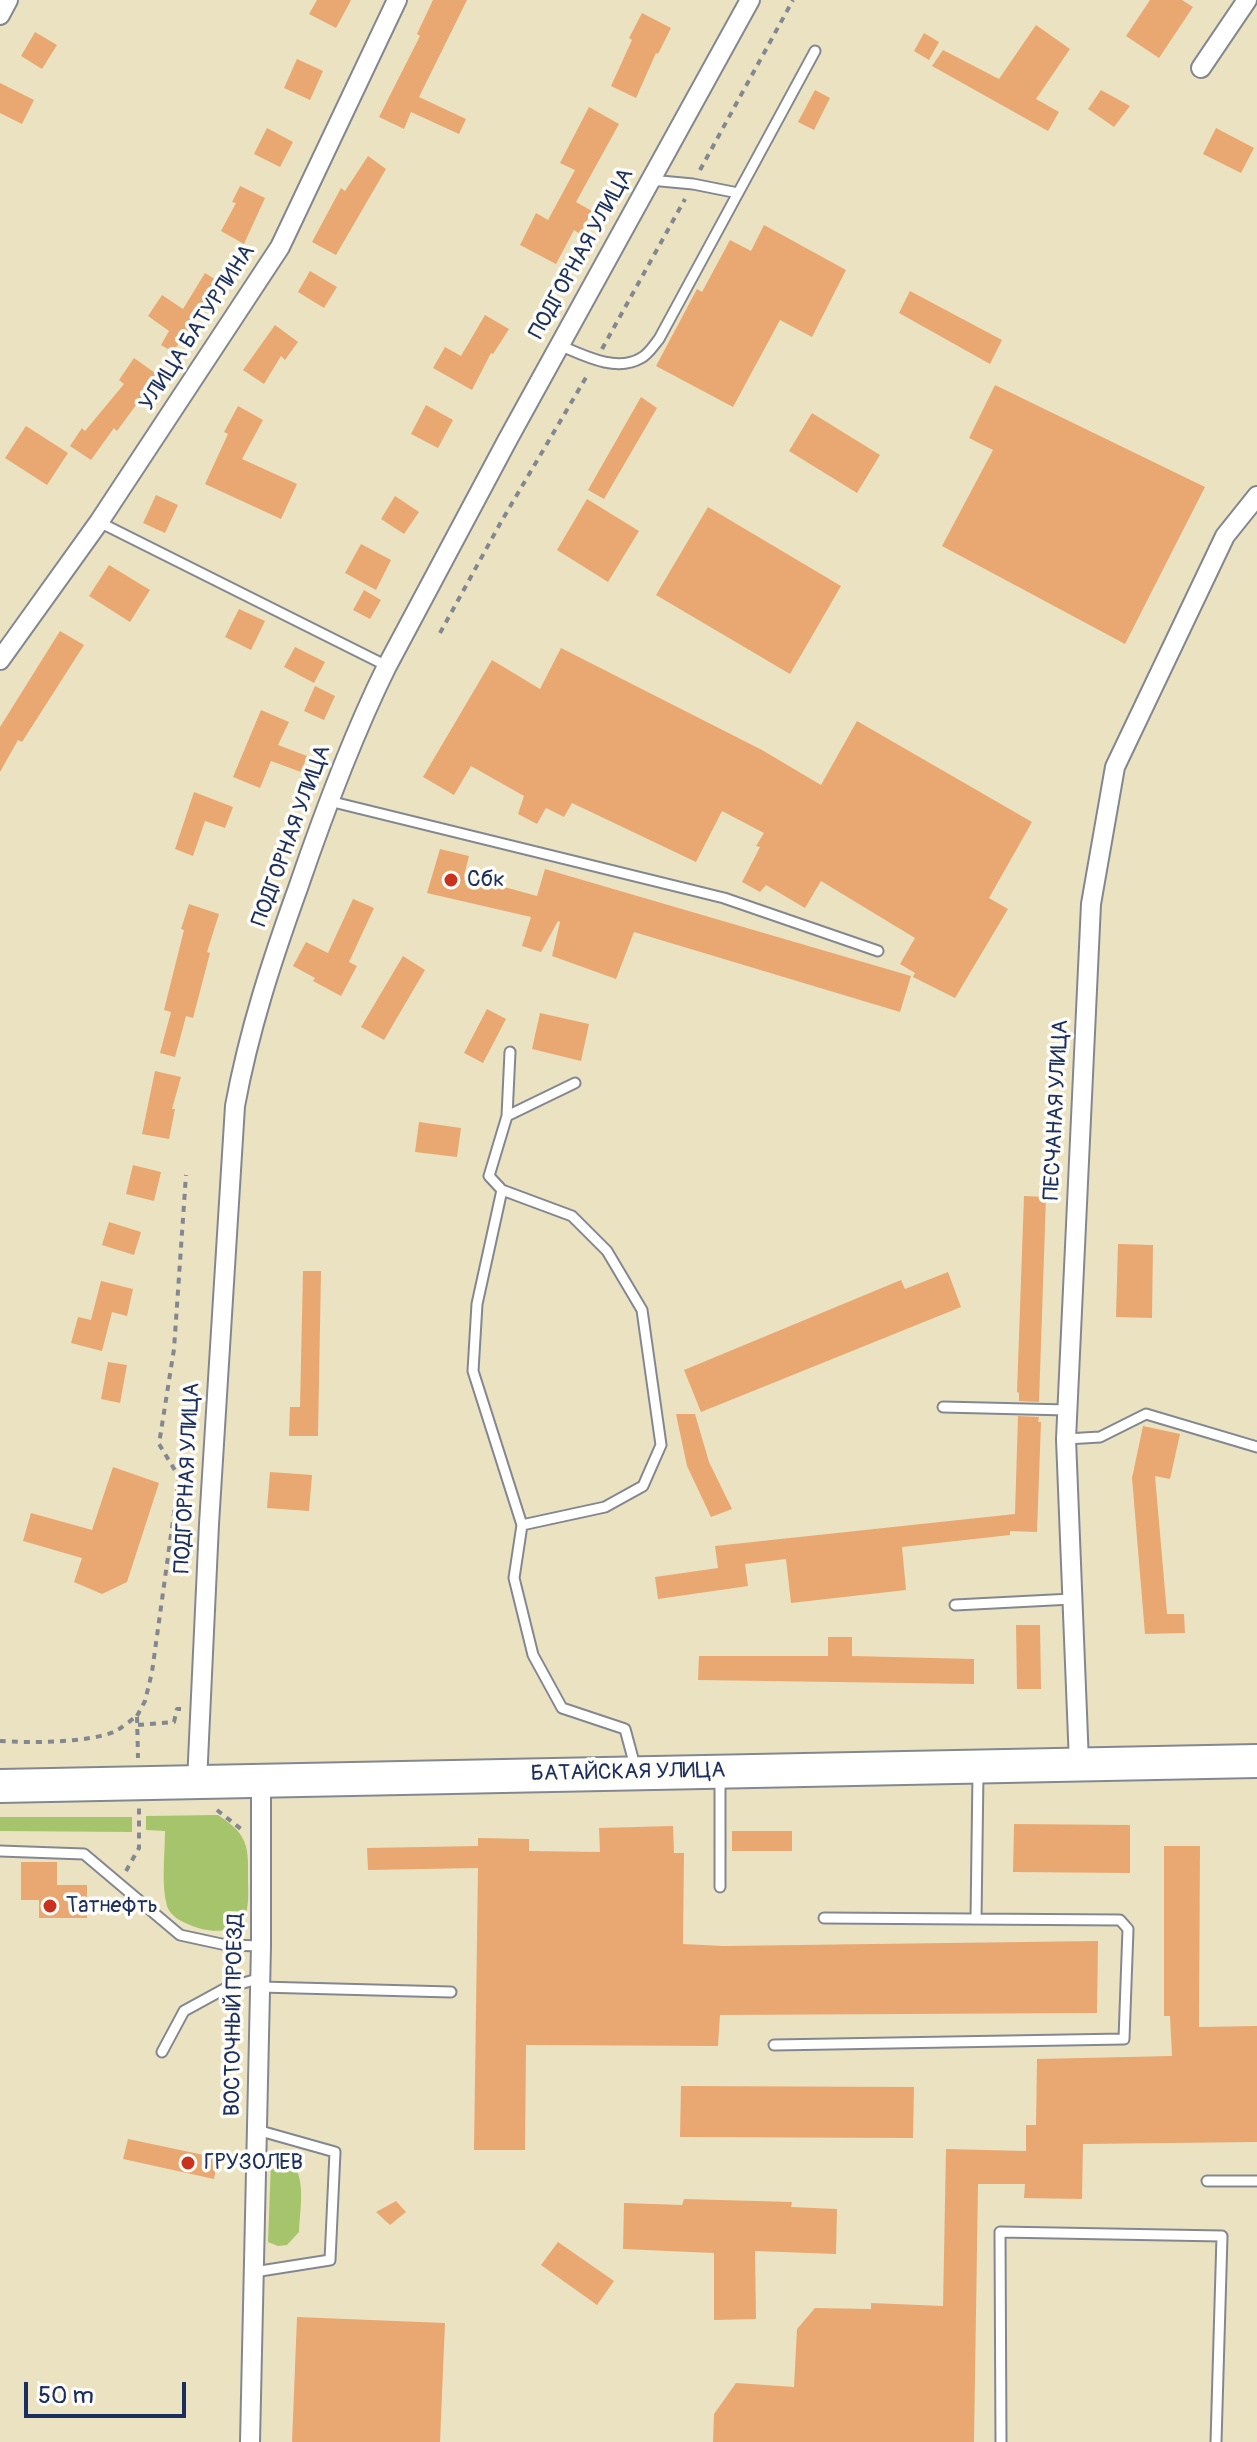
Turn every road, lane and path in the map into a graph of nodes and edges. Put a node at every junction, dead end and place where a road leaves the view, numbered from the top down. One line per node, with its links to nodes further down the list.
1 (8, 0): 6 (street)
2 (397, 0): 15 (street, УЛИЦА БАТУРЛИНА)
3 (750, 0): 9 (street, ПОДГОРНАЯ УЛИЦА)
4 (793, 0): 10 (path)
5 (1247, 0): 8 (street)
6 (0, 15)
7 (815, 51): 11 (lane)
8 (1201, 68)
9 (650, 180): 10 (lane); 12 (street, ПОДГОРНАЯ УЛИЦА)
10 (693, 184): 11 (lane); 13 (path)
11 (738, 193): 13 (lane)
12 (559, 345): 13 (lane); 18 (street, ПОДГОРНАЯ УЛИЦА)
13 (596, 360): 16 (path)
14 (1257, 496): 27 (street, ПЕСЧАНАЯ УЛИЦА)
15 (99, 522): 17 (street, УЛИЦА БАТУРЛИНА); 18 (lane)
16 (440, 633)
17 (0, 660)
18 (387, 666): 19 (street, ПОДГОРНАЯ УЛИЦА)
19 (329, 801): 20 (lane); 41 (street, ПОДГОРНАЯ УЛИЦА)
20 (878, 951)
21 (510, 1052): 23 (lane)
22 (575, 1083): 23 (lane)
23 (507, 1116): 25 (lane)
24 (186, 1175): 33 (path)
25 (502, 1190): 30 (lane); 30 (lane)
26 (943, 1407): 27 (lane)
27 (1067, 1410): 28 (street, ПЕСЧАНАЯ УЛИЦА)
28 (1066, 1439): 29 (lane); 31 (street, ПЕСЧАНАЯ УЛИЦА)
29 (1257, 1447)
30 (522, 1525): 38 (lane)
31 (1072, 1599): 32 (lane); 35 (street, ПЕСЧАНАЯ УЛИЦА)
32 (955, 1605)
33 (137, 1716)
34 (1257, 1761): 35 (highway, БАТАЙСКАЯ УЛИЦА)
35 (1079, 1763): 36 (highway, БАТАЙСКАЯ УЛИЦА)
36 (978, 1765): 37 (highway, БАТАЙСКАЯ УЛИЦА); 48 (lane)
37 (720, 1771): 38 (highway, БАТАЙСКАЯ УЛИЦА); 46 (lane)
38 (637, 1773): 39 (highway, БАТАЙСКАЯ УЛИЦА)
39 (261, 1781): 41 (highway, БАТАЙСКАЯ УЛИЦА); 44 (street, ВОСТОЧНЫЙ ПРОЕЗД)
40 (0, 1786): 41 (highway, БАТАЙСКАЯ УЛИЦА)
41 (202, 1796): 44 (path)
42 (152, 1811): 43 (path)
43 (139, 1812)
44 (261, 1840): 49 (street, ВОСТОЧНЫЙ ПРОЕЗД)
45 (0, 1851): 49 (lane)
46 (720, 1887)
47 (824, 1918): 48 (lane)
48 (976, 1919): 52 (lane)
49 (261, 1946): 50 (street, ВОСТОЧНЫЙ ПРОЕЗД)
50 (260, 1982): 51 (lane); 53 (lane); 54 (street, ВОСТОЧНЫЙ ПРОЕЗД)
51 (451, 1992)
52 (774, 2045)
53 (162, 2052)
54 (257, 2130): 57 (street, ВОСТОЧНЫЙ ПРОЕЗД); 57 (lane)
55 (1207, 2181): 56 (lane)
56 (1257, 2181)
57 (254, 2272): 58 (street, ВОСТОЧНЫЙ ПРОЕЗД)
58 (250, 2442)
59 (1001, 2442): 60 (lane)
60 (1216, 2442)

